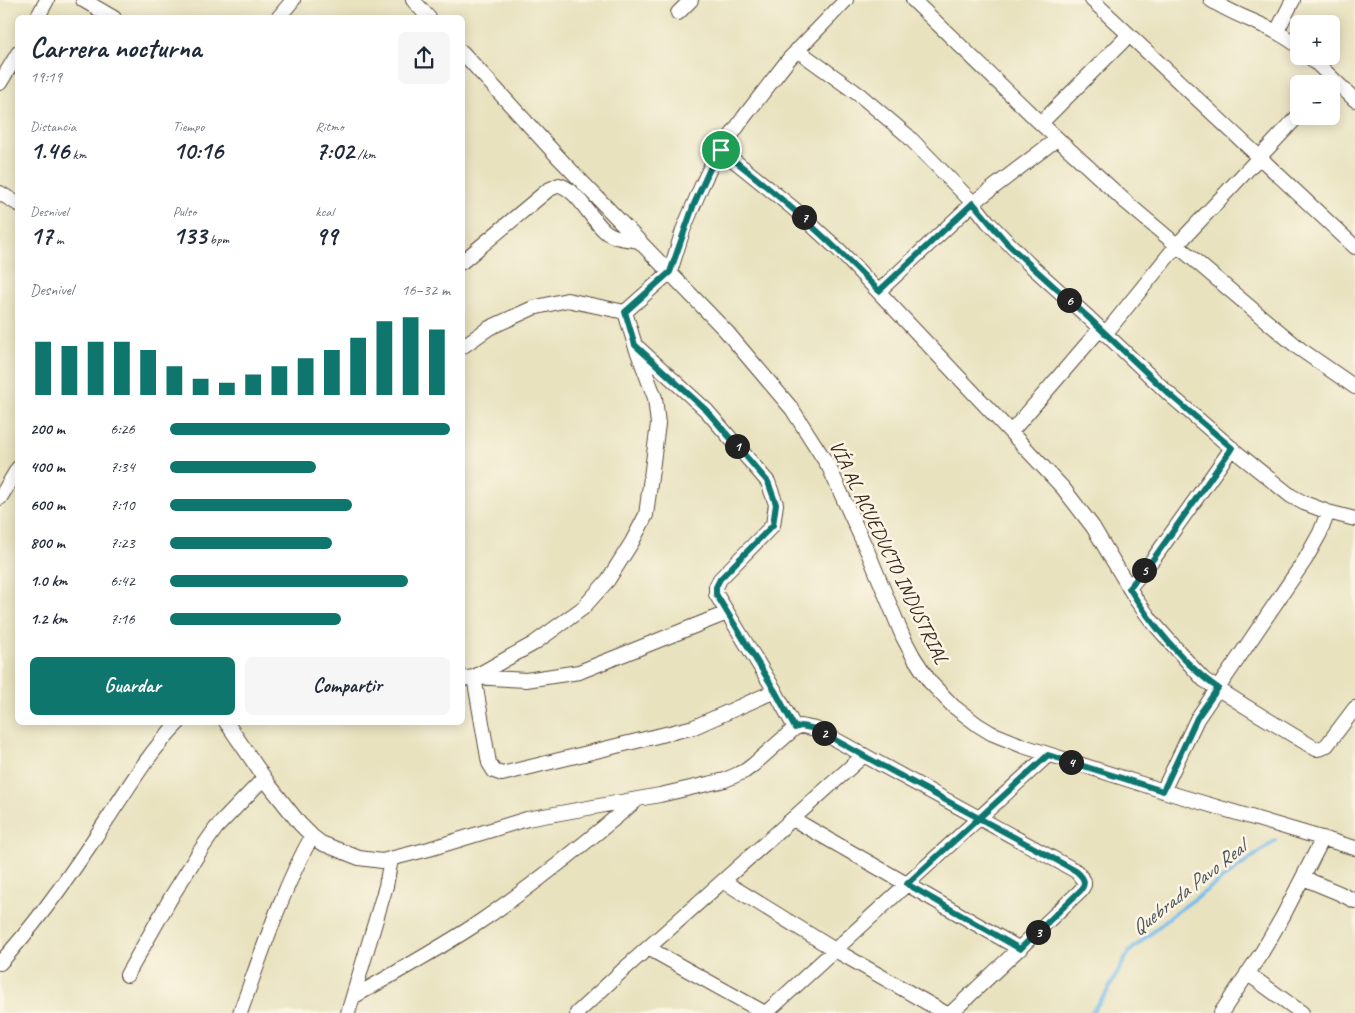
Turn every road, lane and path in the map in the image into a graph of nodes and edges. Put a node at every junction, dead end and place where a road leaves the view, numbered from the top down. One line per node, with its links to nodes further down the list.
1 (47, 0): 12 (street)
2 (83, 0): 13 (street)
3 (292, 0): 14 (street)
4 (413, 0): 15 (street)
5 (690, 0): 11 (street)
6 (846, 0): 19 (street)
7 (913, 0): 27 (street)
8 (1092, 0): 17 (street)
9 (1211, 0): 16 (street)
10 (1293, 0): 16 (street)
11 (678, 12)
12 (39, 15)
13 (109, 15)
14 (280, 15)
15 (427, 15)
16 (1277, 31): 18 (street)
17 (1129, 34): 27 (street); 31 (street)
18 (1290, 40)
19 (797, 50): 30 (street); 34 (street)
20 (465, 55): 35 (street, VÍA AL ACUEDUCTO INDUSTRIAL)
21 (15, 58): 24 (street)
22 (1317, 65): 23 (street)
23 (1325, 75)
24 (0, 84)
25 (1340, 89): 26 (street)
26 (1355, 100)
27 (1041, 124): 29 (street)
28 (1290, 124): 31 (street)
29 (1057, 139): 34 (street); 36 (street)
30 (721, 150): 39 (street); 40 (street)
31 (1259, 156): 36 (street); 37 (street)
32 (0, 194): 33 (street)
33 (15, 202)
34 (973, 203): 40 (street); 42 (street)
35 (640, 241): 38 (street); 39 (street, VÍA AL ACUEDUCTO INDUSTRIAL)
36 (1177, 245): 42 (street); 45 (street)
37 (1355, 247)
38 (465, 259)
39 (670, 272): 41 (street); 61 (street, VÍA AL ACUEDUCTO INDUSTRIAL)
40 (879, 291): 46 (street)
41 (625, 312): 43 (street); 44 (street)
42 (1103, 331): 46 (street); 47 (street)
43 (465, 345)
44 (635, 345): 53 (street); 54 (street)
45 (1355, 387)
46 (1011, 432): 52 (street)
47 (1232, 448): 50 (street); 52 (street)
48 (12, 474): 49 (street)
49 (0, 498)
50 (1328, 512): 51 (street); 55 (street)
51 (1355, 519)
52 (1129, 588): 55 (street)
53 (728, 613): 54 (street); 56 (street)
54 (468, 678): 56 (street)
55 (1218, 688): 57 (street); 64 (street)
56 (775, 691): 60 (street)
57 (1355, 708)
58 (176, 725): 79 (street)
59 (228, 725): 63 (street)
60 (795, 728): 62 (street); 65 (street)
61 (1048, 755): 64 (street, VÍA AL ACUEDUCTO INDUSTRIAL); 66 (street)
62 (864, 756): 66 (street); 67 (street)
63 (264, 778): 68 (street); 81 (street)
64 (1163, 791): 69 (street, VÍA AL ACUEDUCTO INDUSTRIAL)
65 (638, 798): 71 (street); 82 (street)
66 (980, 817): 74 (street); 77 (street)
67 (793, 819): 73 (street); 74 (street)
68 (312, 836): 71 (street); 83 (street)
69 (1323, 838): 70 (street, VÍA AL ACUEDUCTO INDUSTRIAL); 72 (street)
70 (1355, 848)
71 (391, 859): 82 (street)
72 (1303, 878): 75 (street); 80 (street)
73 (723, 881): 76 (street); 78 (street)
74 (907, 884): 77 (street); 78 (street)
75 (1355, 901)
76 (648, 948): 85 (street); 86 (street)
77 (1020, 949): 88 (street)
78 (835, 950): 86 (street); 87 (street)
79 (0, 963)
80 (1247, 974): 89 (street); 90 (street)
81 (128, 975)
82 (353, 997): 84 (street)
83 (240, 1013)
84 (348, 1013)
85 (577, 1013)
86 (766, 1013)
87 (945, 1013)
88 (951, 1013)
89 (1221, 1013)
90 (1302, 1013)

